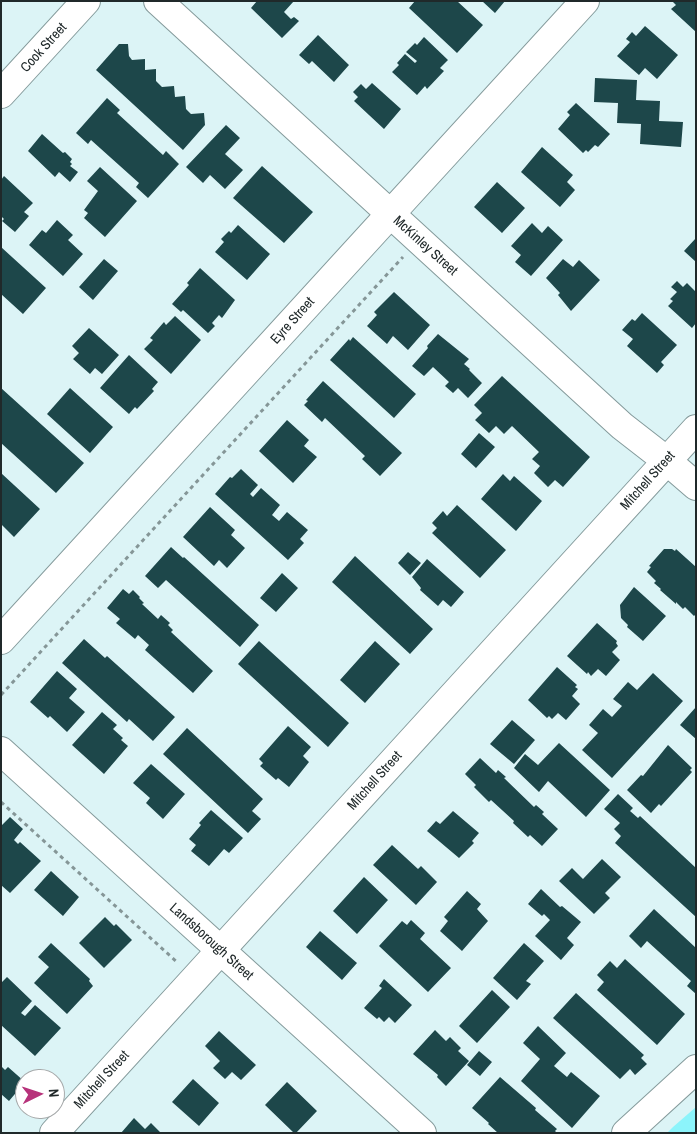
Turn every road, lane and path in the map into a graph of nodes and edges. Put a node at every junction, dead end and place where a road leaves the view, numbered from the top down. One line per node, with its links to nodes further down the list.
1 (86, 1): 4 (street, Cook Street)
2 (158, 1): 5 (street, McKinley Street)
3 (585, 1): 5 (street, Eyre Street)
4 (1, 94)
5 (390, 214): 6 (street, McKinley Street); 10 (street, Eyre Street)
6 (418, 240): 8 (street, McKinley Street); 11 (path)
7 (696, 429): 8 (street, Mitchell Street)
8 (667, 460): 9 (street, McKinley Street); 13 (street, Mitchell Street)
9 (696, 486)
10 (1, 640)
11 (1, 695)
12 (1, 751): 13 (street, Landsborough Street)
13 (221, 951): 15 (street, Mitchell Street); 16 (street, Landsborough Street)
14 (696, 1068): 17 (street)
15 (54, 1133)
16 (422, 1133)
17 (626, 1133)

